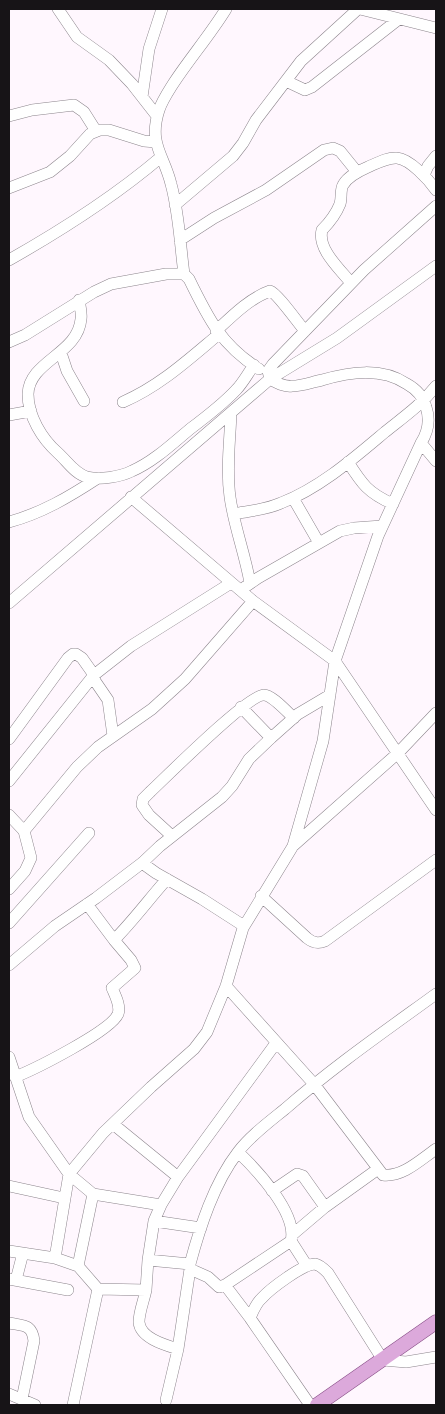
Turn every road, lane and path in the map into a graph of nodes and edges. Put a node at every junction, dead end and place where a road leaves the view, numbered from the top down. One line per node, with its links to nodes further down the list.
1 (58, 9): 9 (street)
2 (162, 9): 9 (street)
3 (226, 9): 11 (street)
4 (359, 9): 5 (street); 8 (street)
5 (381, 11): 6 (street)
6 (399, 19): 7 (street); 8 (street)
7 (436, 28)
8 (286, 80): 20 (street)
9 (142, 97): 11 (street)
10 (9, 116): 12 (street)
11 (157, 116): 13 (street)
12 (96, 131): 13 (street); 18 (street)
13 (156, 142): 15 (street)
14 (436, 156): 17 (street)
15 (161, 157): 20 (street); 23 (street)
16 (357, 172): 17 (street); 22 (street); 26 (street)
17 (424, 175): 19 (street)
18 (9, 188)
19 (436, 190)
20 (176, 205): 22 (street)
21 (436, 206): 26 (street)
22 (180, 240): 25 (street)
23 (9, 260)
24 (436, 266): 33 (street)
25 (184, 274): 27 (street); 29 (street)
26 (351, 282): 28 (street)
27 (79, 300): 30 (street); 31 (street)
28 (305, 331): 29 (street); 33 (street)
29 (218, 332): 32 (street); 37 (street)
30 (9, 342)
31 (61, 353): 35 (street); 38 (street)
32 (254, 365): 33 (street); 44 (street)
33 (269, 377): 36 (street); 39 (street)
34 (436, 386): 36 (street)
35 (84, 401)
36 (424, 401): 41 (street); 43 (street)
37 (123, 402)
38 (31, 412): 40 (street); 44 (street)
39 (231, 413): 45 (street); 48 (street)
40 (9, 415)
41 (421, 443): 42 (street); 47 (street)
42 (436, 461)
43 (348, 462): 46 (street); 47 (street)
44 (98, 478): 49 (street)
45 (131, 497): 52 (street); 56 (street)
46 (293, 498): 48 (street); 51 (street)
47 (393, 504): 50 (street)
48 (233, 514): 53 (street)
49 (9, 522)
50 (382, 526): 51 (street); 57 (street)
51 (319, 543): 53 (street)
52 (231, 582): 54 (street); 58 (street)
53 (250, 583): 54 (street)
54 (241, 591): 55 (street)
55 (253, 601): 57 (street); 63 (street)
56 (9, 604)
57 (335, 662): 59 (street); 66 (street)
58 (94, 675): 63 (street); 65 (street); 67 (street)
59 (330, 695): 62 (street); 73 (street)
60 (241, 707): 62 (street); 64 (street); 72 (street)
61 (436, 713): 66 (street)
62 (294, 718): 64 (street)
63 (113, 736): 70 (street)
64 (271, 738): 72 (street)
65 (9, 739)
66 (398, 753): 68 (street); 73 (street)
67 (9, 781)
68 (436, 810)
69 (9, 815): 70 (street)
70 (24, 831): 77 (street)
71 (88, 833): 80 (street)
72 (172, 836): 75 (street)
73 (293, 846): 78 (street)
74 (436, 860): 78 (street)
75 (142, 862): 76 (street); 79 (street)
76 (167, 879): 81 (street); 82 (street)
77 (9, 889)
78 (262, 896): 81 (street)
79 (87, 904): 82 (street); 83 (street)
80 (9, 923)
81 (244, 926): 84 (street)
82 (114, 940): 88 (street)
83 (9, 965)
84 (226, 986): 86 (street); 90 (street)
85 (436, 994): 89 (street)
86 (276, 1043): 89 (street); 95 (street)
87 (9, 1057): 88 (street)
88 (14, 1082): 94 (street)
89 (314, 1084): 92 (street); 93 (street)
90 (113, 1124): 94 (street); 95 (street)
91 (436, 1149): 93 (street)
92 (238, 1152): 97 (street); 103 (street)
93 (378, 1168): 101 (street)
94 (69, 1174): 98 (street); 99 (street)
95 (178, 1177): 100 (street)
96 (9, 1186): 99 (street)
97 (272, 1190): 101 (street); 104 (street)
98 (93, 1194): 100 (street); 109 (street)
99 (64, 1198): 107 (street)
100 (161, 1205): 102 (street)
101 (325, 1207): 104 (street)
102 (154, 1221): 103 (street); 108 (street)
103 (200, 1228): 110 (street)
104 (292, 1238): 111 (street); 113 (street)
105 (9, 1252): 106 (street)
106 (23, 1253): 107 (street); 112 (street)
107 (54, 1258): 109 (street)
108 (148, 1260): 110 (street); 116 (street)
109 (78, 1266): 114 (street)
110 (190, 1266): 113 (street); 120 (street)
111 (307, 1266): 117 (street); 122 (street)
112 (13, 1280): 115 (street)
113 (225, 1285): 117 (street)
114 (98, 1289): 116 (street); 127 (street)
115 (68, 1290)
116 (146, 1290): 120 (street)
117 (250, 1318): 128 (street)
118 (436, 1322): 122 (main road)
119 (9, 1323): 124 (street)
120 (178, 1349): 125 (street)
121 (436, 1357): 122 (street)
122 (383, 1360): 129 (main road)
123 (9, 1394): 124 (street)
124 (22, 1399): 126 (street)
125 (166, 1400)
126 (35, 1405)
127 (73, 1405)
128 (310, 1405)
129 (317, 1405)

